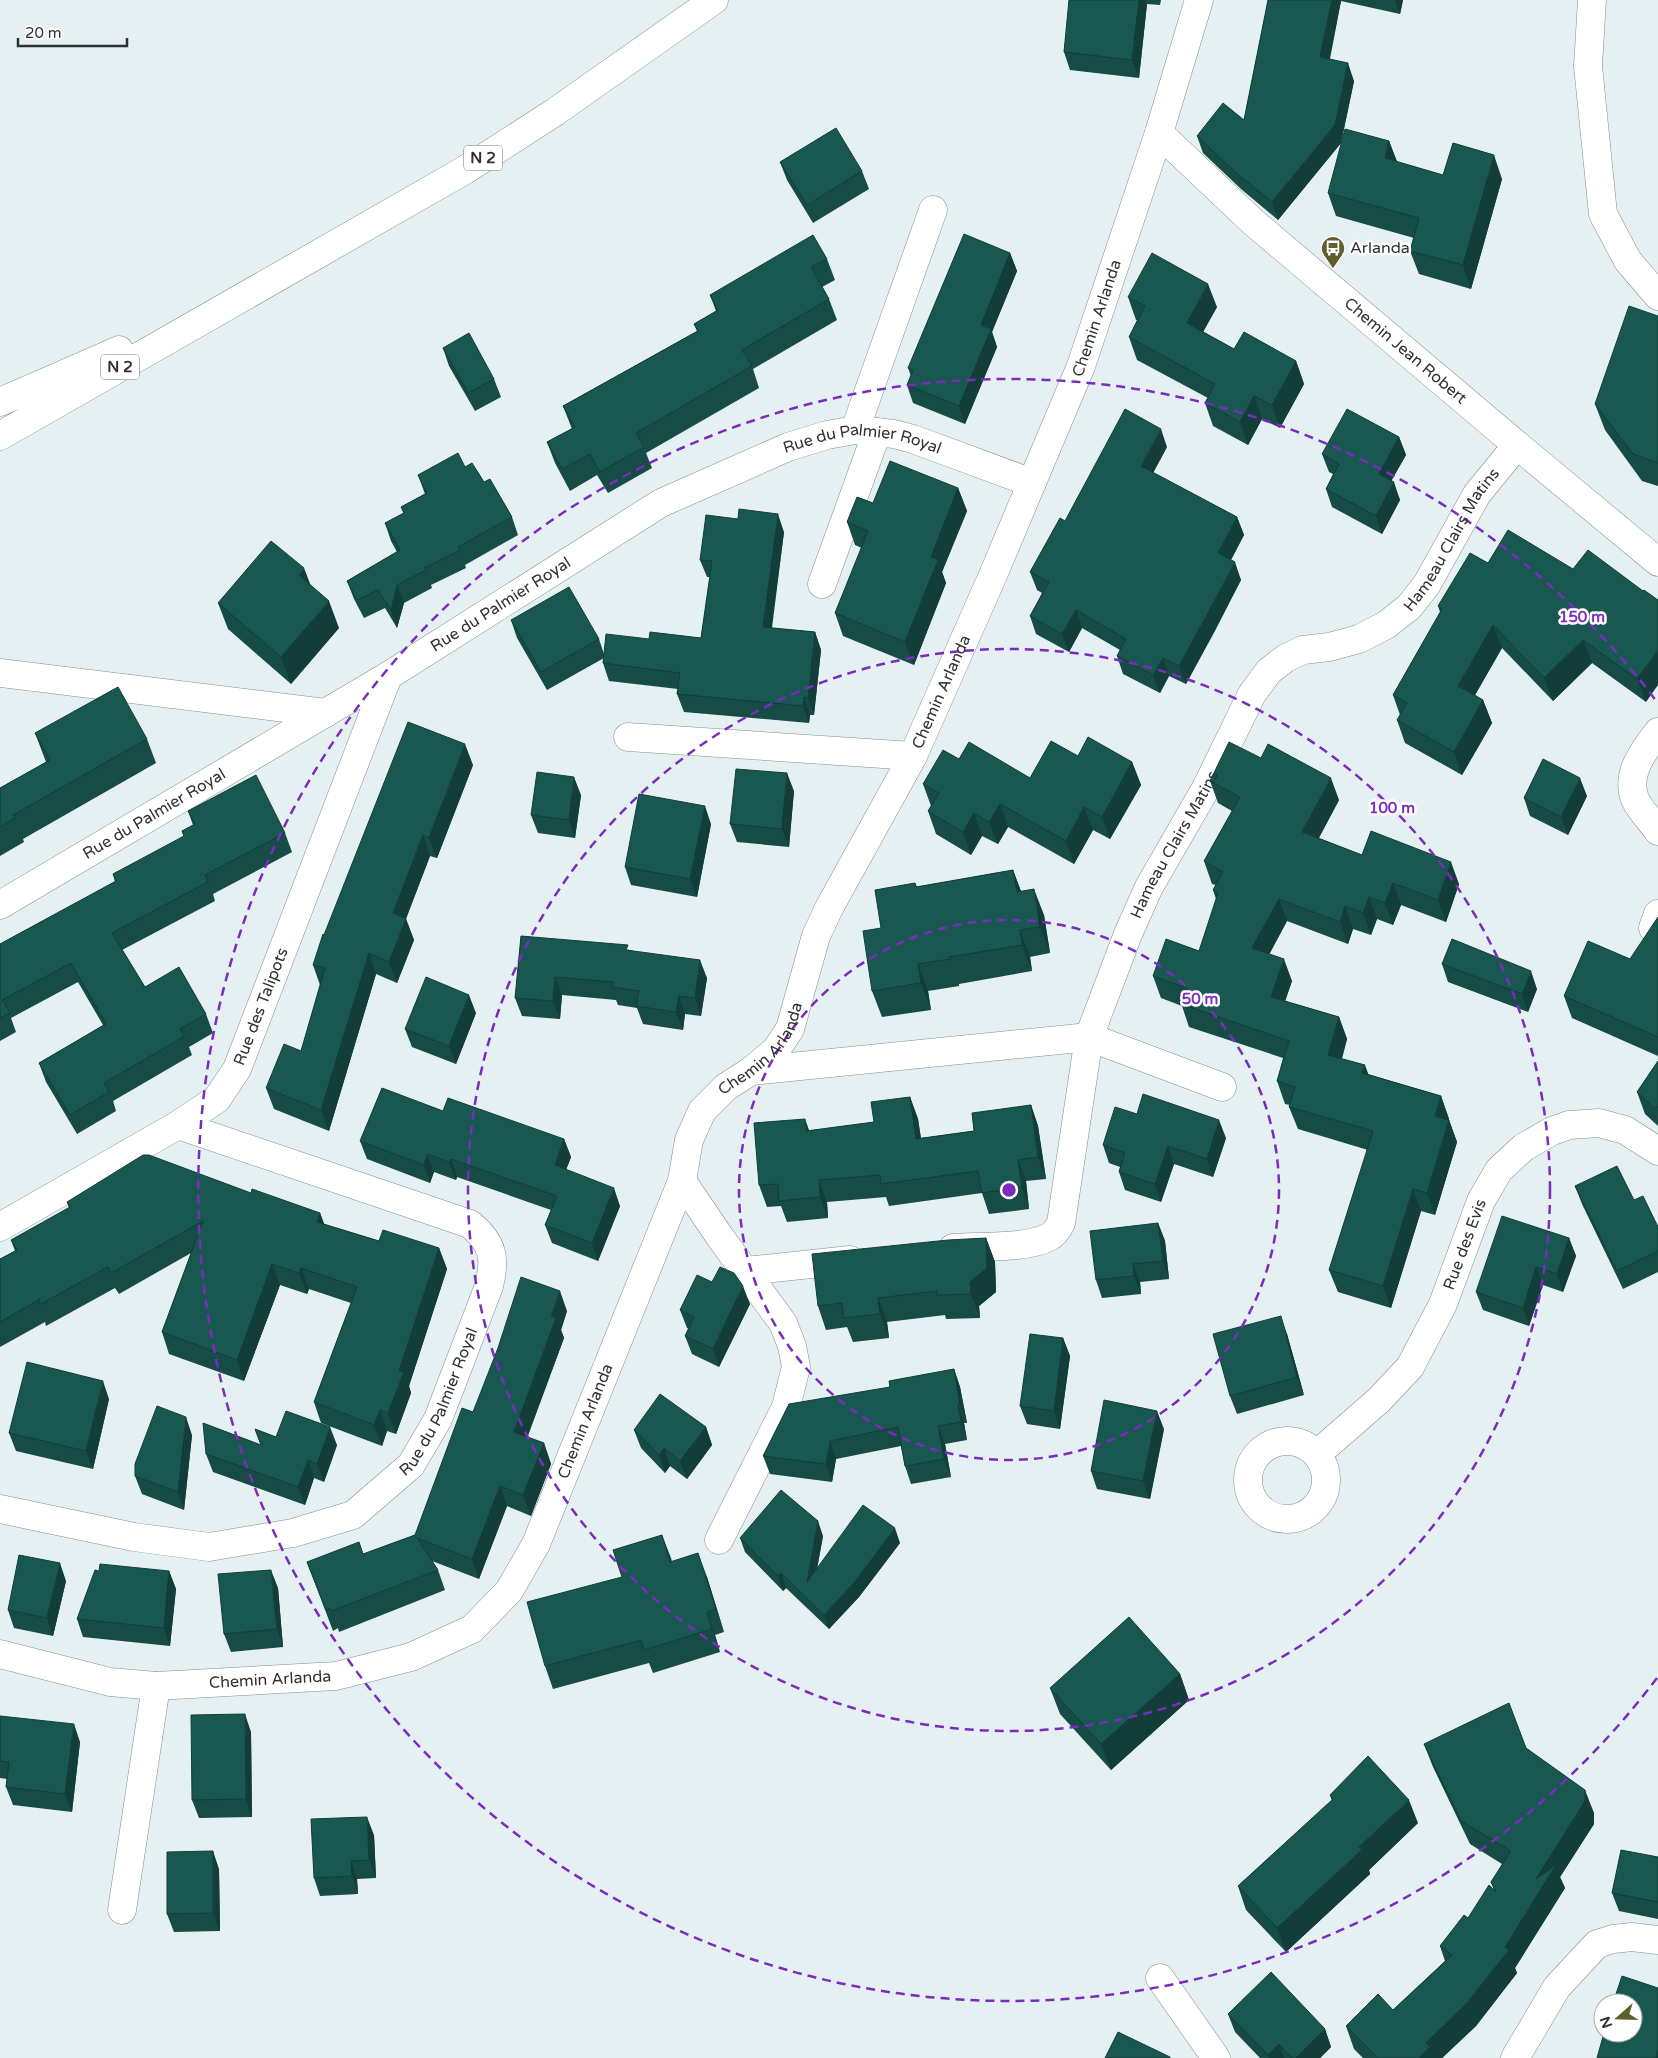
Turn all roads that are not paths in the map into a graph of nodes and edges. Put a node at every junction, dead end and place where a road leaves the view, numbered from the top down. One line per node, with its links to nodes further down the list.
1 (714, 0): 9 (main road, N 2)
2 (1199, 0): 4 (main road, Chemin Arlanda)
3 (1592, 0): 6 (main road)
4 (1159, 133): 13 (main road, Chemin Jean Robert); 14 (main road, Chemin Arlanda)
5 (933, 210): 11 (main road)
6 (1628, 261): 7 (main road); 8 (main road)
7 (1658, 270)
8 (1658, 296)
9 (240, 298): 10 (main road, N 2); 12 (main road, N 2)
10 (0, 402)
11 (866, 431): 14 (main road, Rue du Palmier Royal); 16 (main road); 18 (main road, Rue du Palmier Royal)
12 (0, 436)
13 (1517, 445): 15 (main road, Chemin Jean Robert); 25 (main road, Hameau Clairs Matins)
14 (1032, 483): 22 (main road, Chemin Arlanda)
15 (1658, 562)
16 (822, 584)
17 (0, 673): 19 (main road)
18 (388, 676): 19 (main road, Rue du Palmier Royal); 28 (main road, Rue des Talipots)
19 (326, 714): 24 (main road, Rue du Palmier Royal)
20 (1658, 732): 23 (main road)
21 (628, 737): 22 (main road)
22 (913, 756): 26 (main road, Chemin Arlanda)
23 (1658, 831)
24 (0, 905)
25 (1089, 1037): 26 (main road); 27 (main road); 32 (main road, Hameau Clairs Matins)
26 (751, 1071): 30 (main road, Chemin Arlanda)
27 (1222, 1088)
28 (178, 1126): 31 (main road, Rue des Talipots); 36 (main road, Rue du Palmier Royal)
29 (1658, 1151): 35 (main road, Rue des Evis)
30 (682, 1181): 34 (main road); 39 (main road, Chemin Arlanda)
31 (0, 1227)
32 (928, 1251)
33 (870, 1258): 34 (main road)
34 (745, 1271): 37 (main road)
35 (1317, 1454)
36 (0, 1509)
37 (719, 1540)
38 (0, 1654): 39 (main road, Chemin Arlanda)
39 (156, 1686): 40 (main road)
40 (122, 1910)
41 (1658, 1940): 44 (main road)
42 (1160, 1978): 43 (main road)
43 (1216, 2058)
44 (1515, 2058)

